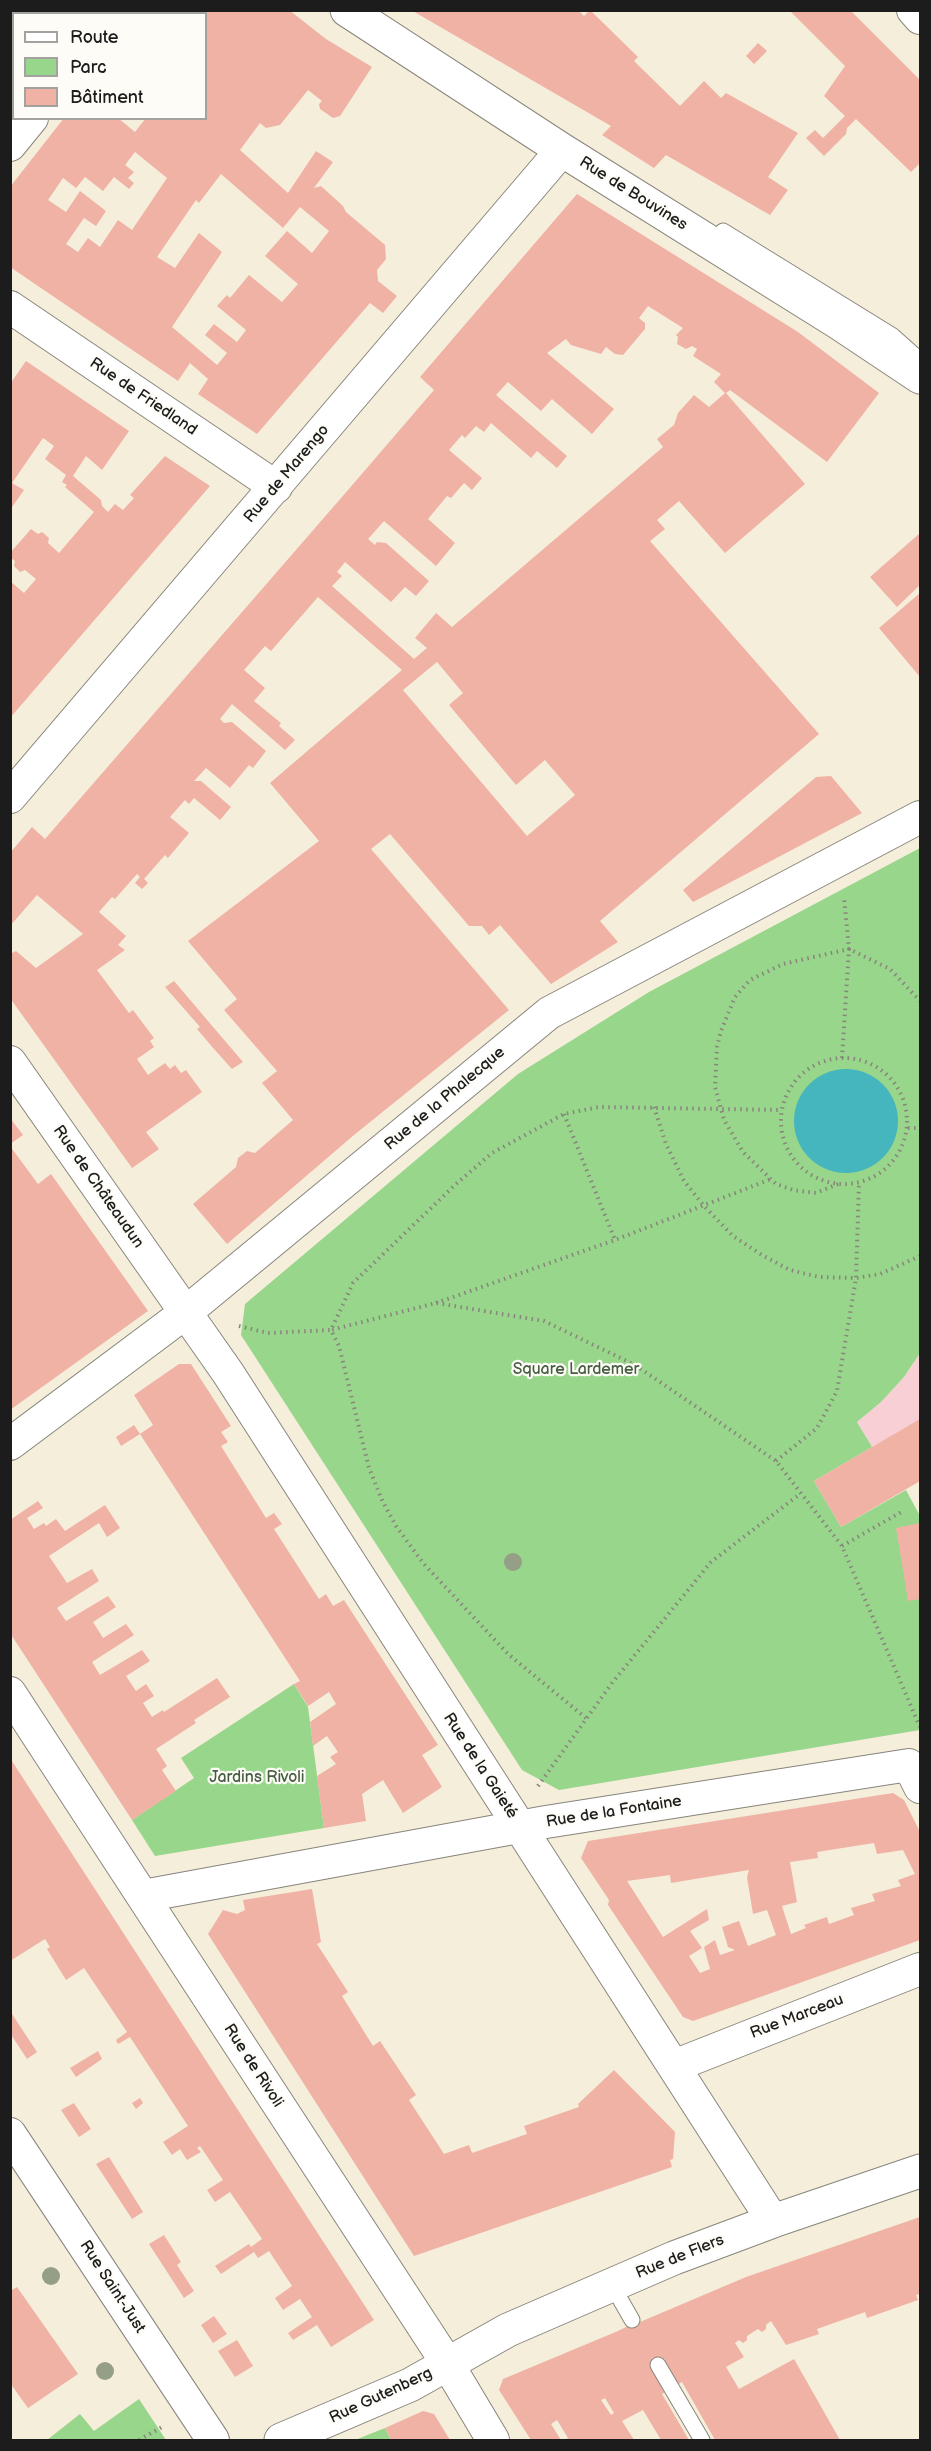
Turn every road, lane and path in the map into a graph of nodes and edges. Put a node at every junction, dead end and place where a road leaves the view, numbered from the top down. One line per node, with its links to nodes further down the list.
1 (347, 10): 8 (street, Rue de Bouvines)
2 (913, 10): 3 (street)
3 (921, 18)
4 (394, 22): 5 (lane)
5 (422, 40)
6 (30, 120): 7 (street)
7 (10, 145)
8 (562, 150): 12 (street, Rue de Bouvines); 13 (street, Rue de Marengo)
9 (714, 226): 11 (lane)
10 (10, 307): 13 (street, Rue de Friedland)
11 (921, 360)
12 (921, 377)
13 (276, 487): 14 (street, Rue de Marengo)
14 (10, 796)
15 (921, 817): 16 (street, Rue de la Phalecque)
16 (830, 864): 17 (path); 35 (street, Rue de la Phalecque)
17 (849, 949): 18 (path); 19 (path); 22 (path)
18 (921, 1001)
19 (842, 1058): 23 (path); 25 (path)
20 (10, 1062): 35 (street, Rue de Châteaudun)
21 (654, 1107): 22 (path); 24 (path); 30 (path)
22 (721, 1108): 23 (path); 27 (path)
23 (781, 1110): 29 (path)
24 (564, 1114): 31 (path); 36 (path)
25 (908, 1128): 26 (path); 28 (path)
26 (921, 1128)
27 (771, 1179): 29 (path); 30 (path)
28 (859, 1183): 29 (path); 33 (path)
29 (838, 1184)
30 (704, 1206): 31 (path); 33 (path)
31 (615, 1240): 34 (path)
32 (921, 1256): 33 (path)
33 (856, 1278): 38 (path)
34 (436, 1303): 36 (path); 38 (path)
35 (185, 1314): 36 (path); 37 (street, Rue de la Phalecque); 46 (street, Rue de la Gaieté)
36 (331, 1330): 43 (path)
37 (10, 1444)
38 (776, 1461): 39 (path)
39 (800, 1494): 41 (path); 43 (path)
40 (903, 1511): 41 (path)
41 (842, 1546): 44 (path)
42 (10, 1693): 47 (street, Rue de Rivoli)
43 (586, 1718): 46 (path)
44 (921, 1727)
45 (915, 1776): 46 (street, Rue de la Fontaine)
46 (520, 1827): 47 (street, Rue de la Fontaine); 49 (street, Rue de la Gaieté)
47 (143, 1896): 55 (street, Rue de Rivoli)
48 (921, 1969): 49 (street, Rue Marceau)
49 (674, 2066): 52 (street, Rue de la Gaieté)
50 (10, 2134): 57 (street, Rue Saint-Just)
51 (921, 2170): 52 (street, Rue de Flers)
52 (773, 2221): 53 (street, Rue de Flers)
53 (612, 2285): 54 (lane); 55 (street, Rue de Flers)
54 (632, 2320)
55 (447, 2363): 58 (street, Rue Gutenberg); 59 (street, Rue de Rivoli)
56 (658, 2365): 60 (lane)
57 (213, 2440)
58 (281, 2440)
59 (493, 2440)
60 (702, 2440)

